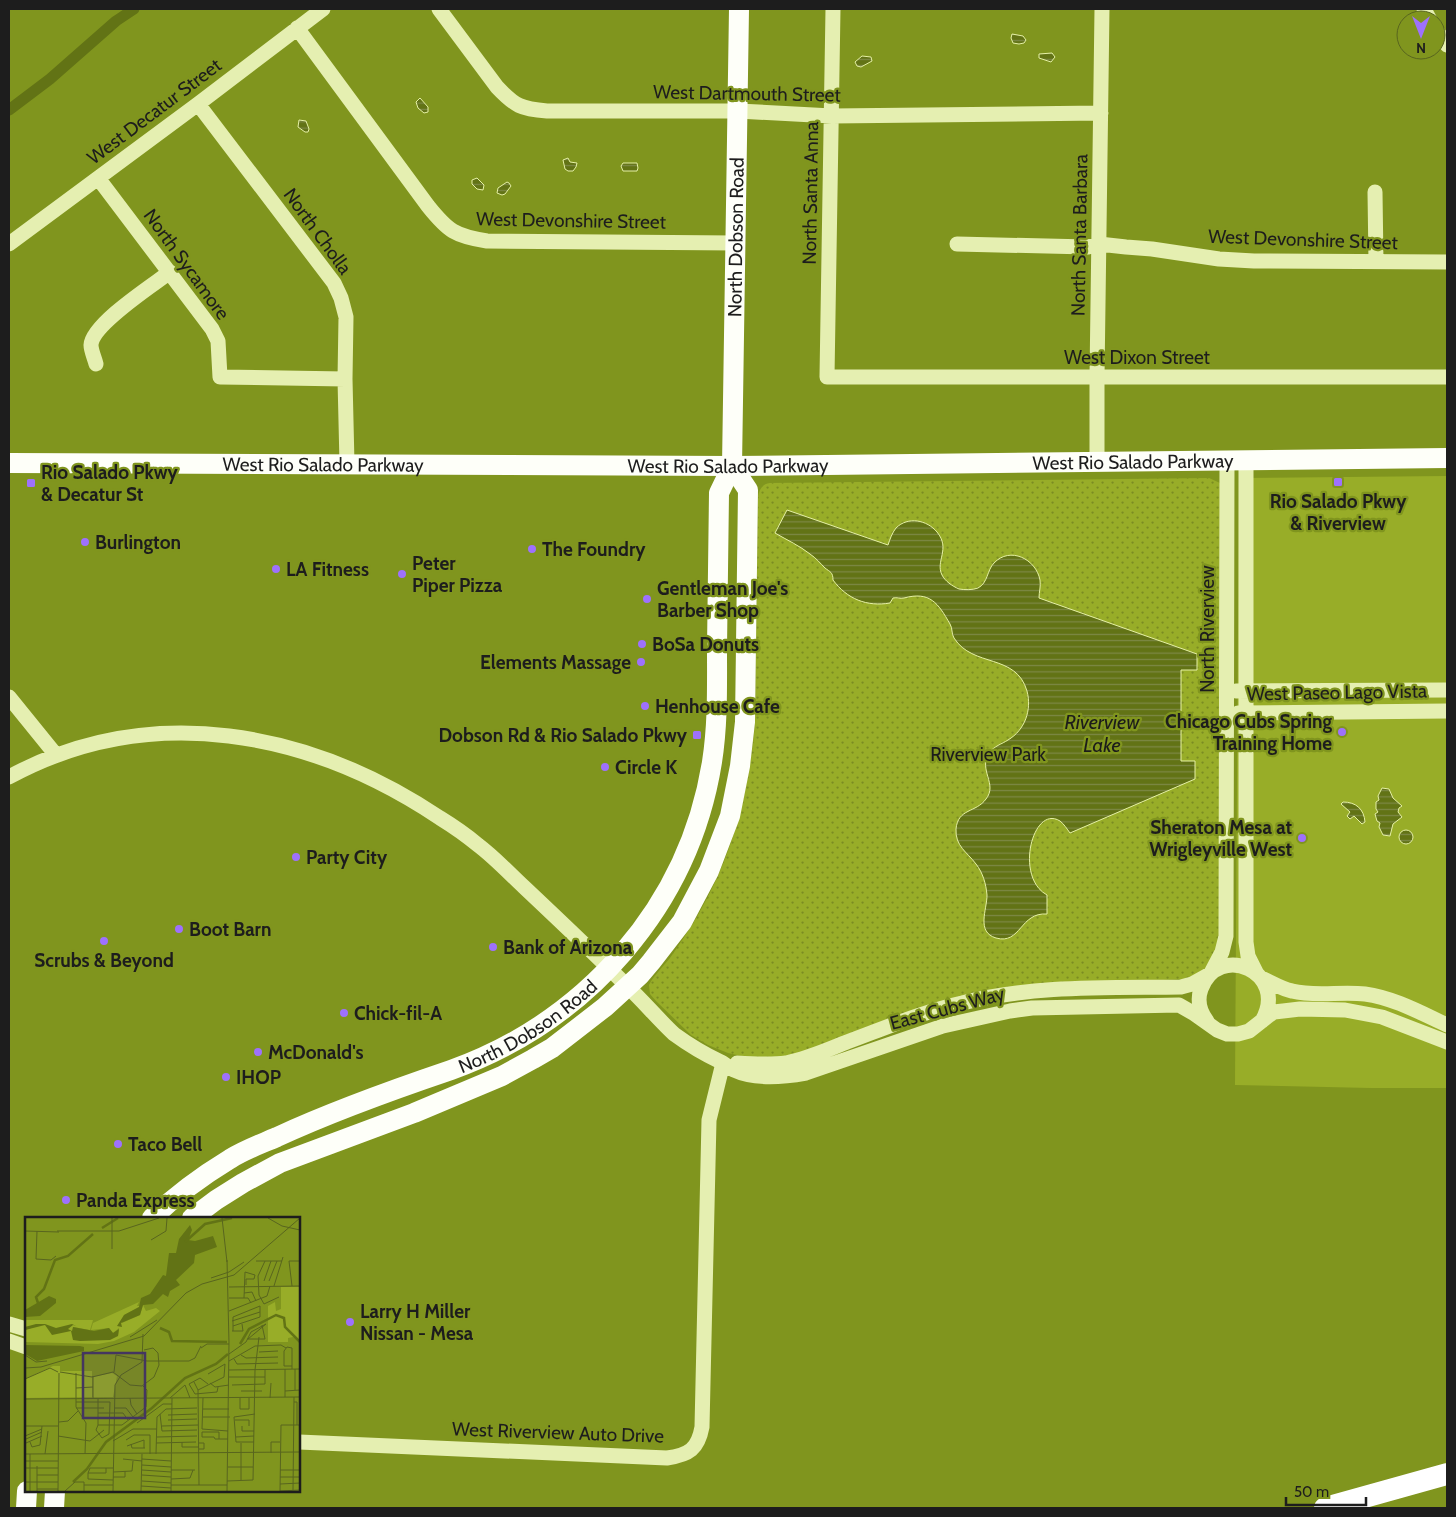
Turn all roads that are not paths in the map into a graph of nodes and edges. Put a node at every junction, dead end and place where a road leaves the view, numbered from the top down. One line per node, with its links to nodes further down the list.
1 (323, 9): 6 (street, West Decatur Street)
2 (439, 9): 8 (street, West Dartmouth Street)
3 (739, 9): 8 (main road, North Dobson Road)
4 (833, 9): 10 (street, North Santa Anna)
5 (1102, 9): 9 (street, North Santa Barbara)
6 (296, 28): 7 (street, West Decatur Street); 13 (street, West Devonshire Street)
7 (198, 104): 11 (street, West Decatur Street); 24 (street, North Cholla)
8 (738, 111): 10 (street, West Dartmouth Street); 13 (main road, North Dobson Road)
9 (1101, 113): 10 (street, West Dartmouth Street); 16 (street, North Santa Barbara)
10 (832, 116): 22 (street, North Santa Anna)
11 (98, 178): 14 (street, West Decatur Street); 19 (street, North Sycamore)
12 (1375, 192): 17 (street)
13 (736, 243): 30 (main road, North Dobson Road)
14 (9, 244)
15 (957, 244): 16 (street, West Devonshire Street)
16 (1099, 244): 17 (street, West Devonshire Street); 21 (street, North Santa Barbara)
17 (1376, 262): 18 (street, West Devonshire Street)
18 (1447, 262)
19 (170, 272): 20 (street); 24 (street, North Sycamore)
20 (96, 364)
21 (1096, 377): 22 (street, West Dixon Street); 23 (street, West Dixon Street); 26 (street, North Santa Barbara)
22 (827, 378)
23 (1447, 378)
24 (345, 379): 29 (street, North Cholla)
25 (1447, 458): 27 (main road, West Rio Salado Parkway)
26 (1097, 462): 27 (main road, West Rio Salado Parkway); 30 (main road, West Rio Salado Parkway)
27 (1237, 462): 32 (street, North Riverview); 33 (street, North Riverview)
28 (9, 463): 29 (main road, West Rio Salado Parkway)
29 (347, 464): 30 (main road, West Rio Salado Parkway)
30 (732, 466): 42 (main road, North Dobson Road); 45 (main road, North Dobson Road)
31 (1441, 690): 32 (street, West Paseo Lago Vista); 35 (street)
32 (1246, 691): 33 (street, West Paseo Lago Vista); 36 (street, North Riverview)
33 (1227, 692): 37 (street, North Riverview)
34 (9, 698): 38 (street)
35 (1441, 711): 36 (street, West Paseo Lago Vista)
36 (1246, 713): 37 (street, West Paseo Lago Vista); 41 (street, North Riverview)
37 (1227, 714): 40 (street, North Riverview)
38 (56, 755): 39 (street, East Cubs Way); 42 (street, East Cubs Way)
39 (9, 777)
40 (1226, 812): 41 (street); 43 (street, North Riverview)
41 (1246, 812): 44 (street, North Riverview)
42 (609, 968): 45 (street, East Cubs Way); 50 (main road, North Dobson Road)
43 (1210, 974): 44 (street, East Cubs Way); 48 (street); 51 (street, East Cubs Way)
44 (1259, 976): 46 (street); 47 (street, East Cubs Way)
45 (628, 986): 51 (street, East Cubs Way); 53 (main road, North Dobson Road)
46 (1262, 1021): 48 (street, East Cubs Way); 49 (street, East Cubs Way)
47 (1447, 1024)
48 (1212, 1027): 51 (street, East Cubs Way)
49 (1447, 1042)
50 (477, 1060): 52 (main road, North Dobson Road); 53 (main road)
51 (723, 1063): 61 (street, West Riverview Auto Drive)
52 (381, 1095): 54 (main road); 55 (main road, North Dobson Road)
53 (389, 1122): 54 (main road, North Dobson Road)
54 (280, 1164): 56 (main road, North Dobson Road)
55 (153, 1217)
56 (193, 1217)
57 (9, 1324): 58 (street)
58 (25, 1329)
59 (9, 1341): 60 (street)
60 (25, 1347)
61 (300, 1442)
62 (1447, 1474): 67 (highway)
63 (27, 1492): 65 (main road)
64 (55, 1492): 66 (main road)
65 (26, 1508)
66 (54, 1508)
67 (1325, 1508)

